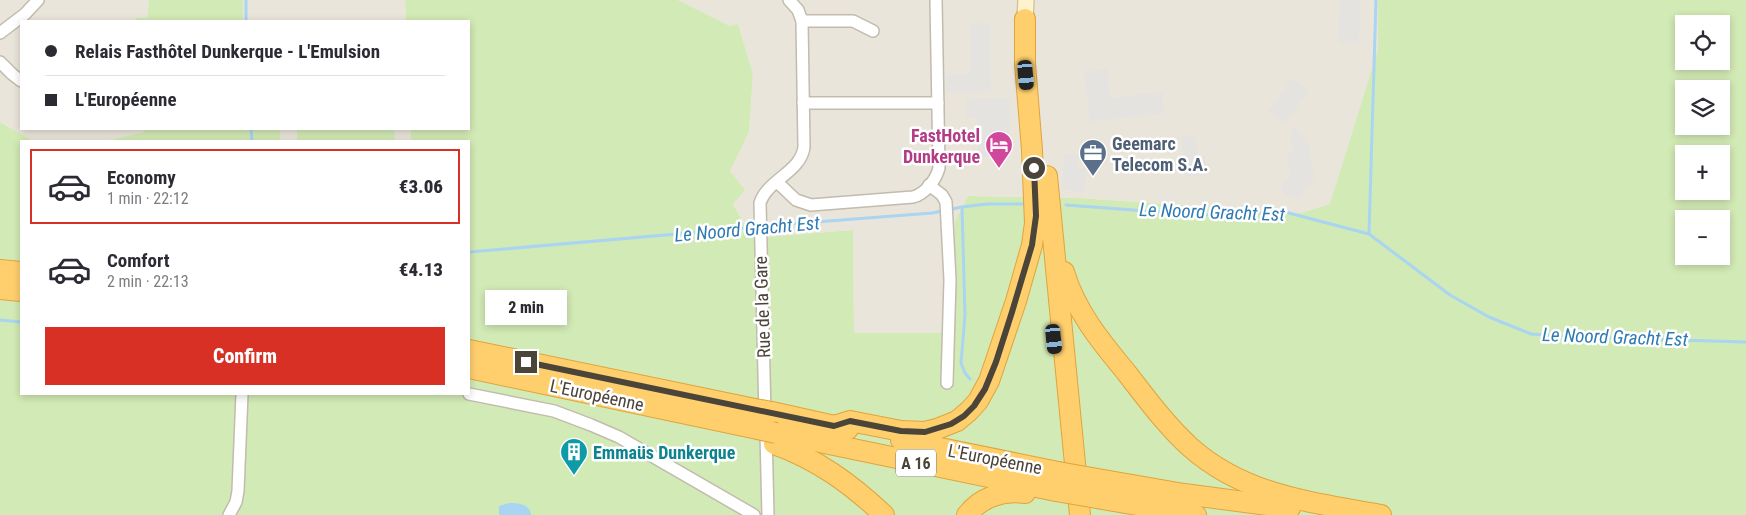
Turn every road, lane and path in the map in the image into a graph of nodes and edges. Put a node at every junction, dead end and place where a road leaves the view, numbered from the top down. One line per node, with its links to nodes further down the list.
1 (38, 0): 7 (street)
2 (789, 0): 5 (street)
3 (936, 0): 11 (street)
4 (1030, 9): 12 (highway); 15 (highway)
5 (802, 21): 6 (street); 10 (street, Rue de la Gare)
6 (873, 31)
7 (0, 33)
8 (0, 62): 9 (street)
9 (20, 80)
10 (803, 103): 11 (street); 13 (street, Rue de la Gare)
11 (938, 103): 14 (street)
12 (1032, 150): 28 (highway); 37 (highway)
13 (777, 182): 14 (street); 34 (street, Rue de la Gare)
14 (929, 185): 24 (street)
15 (1051, 216): 31 (highway); 41 (highway)
16 (0, 260): 17 (highway)
17 (20, 260)
18 (0, 270): 19 (highway)
19 (20, 272)
20 (0, 289): 21 (highway)
21 (20, 291)
22 (470, 350): 27 (highway, L'Européenne / A 16)
23 (474, 369): 27 (highway, L'Européenne / A 16)
24 (947, 383)
25 (470, 394): 33 (street)
26 (242, 395): 32 (street)
27 (758, 422): 28 (highway, L'Européenne / A 16); 29 (highway, L'Européenne / A 16, bridge)
28 (834, 426): 30 (highway, L'Européenne / A 16)
29 (775, 439): 30 (highway, L'Européenne / A 16); 35 (highway)
30 (1057, 487): 31 (highway, L'Européenne / A 16, bridge); 31 (highway); 36 (highway)
31 (1089, 499): 38 (highway); 39 (highway, L'Européenne / A 16); 40 (highway, L'Européenne / A 16)
32 (229, 515)
33 (754, 515)
34 (768, 515)
35 (884, 515)
36 (967, 515)
37 (1072, 515)
38 (1162, 515)
39 (1196, 515)
40 (1347, 515)
41 (1381, 515)

